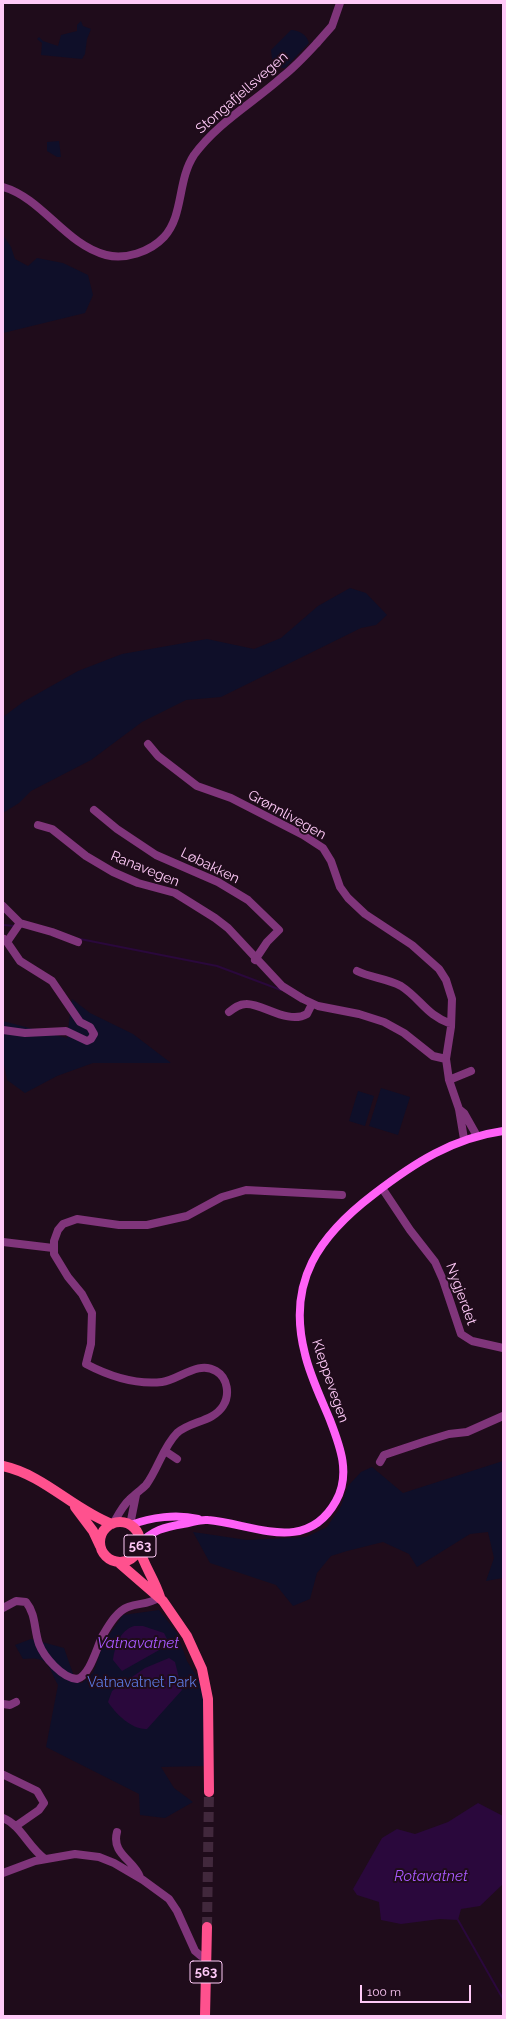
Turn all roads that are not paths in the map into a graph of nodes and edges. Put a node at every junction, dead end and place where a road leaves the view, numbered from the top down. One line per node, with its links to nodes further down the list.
1 (340, 3): 2 (street, Stongafjellsvegen)
2 (3, 187)
3 (148, 744): 14 (street, Grønnlivegen)
4 (94, 810): 10 (street, Løbakken)
5 (38, 824): 10 (street, Ranavegen)
6 (3, 906): 7 (street)
7 (20, 923): 8 (street); 9 (street)
8 (5, 940): 15 (street)
9 (78, 942)
10 (256, 960): 12 (street, Ranavegen)
11 (356, 971): 14 (street)
12 (312, 1004): 13 (street); 16 (street, Ranavegen)
13 (229, 1012)
14 (451, 1024): 16 (street, Grønnlivegen)
15 (3, 1030)
16 (446, 1059): 18 (street, Grønnlivegen)
17 (471, 1071): 18 (street)
18 (449, 1080): 19 (street, Grønnlivegen)
19 (459, 1109): 21 (street, Grønnlivegen); 22 (street, Grønnlivegen)
20 (503, 1131): 21 (main road, Kleppevegen)
21 (477, 1136): 22 (main road, Kleppevegen)
22 (464, 1139): 23 (main road, Kleppevegen)
23 (382, 1188): 27 (street, Nygjerdet); 35 (main road, Kleppevegen)
24 (342, 1195): 26 (street)
25 (3, 1242): 26 (street)
26 (53, 1248): 29 (street)
27 (503, 1348)
28 (503, 1416): 31 (street)
29 (165, 1451): 30 (street); 33 (street)
30 (177, 1459)
31 (380, 1462)
32 (3, 1466): 34 (main road, 563)
33 (136, 1495): 36 (street); 37 (street)
34 (73, 1504): 36 (main road, 563); 38 (main road, 563)
35 (201, 1520): 37 (main road, Kleppevegen); 39 (main road, Kleppevegen)
36 (112, 1524): 37 (main road, 563); 38 (main road, 563)
37 (130, 1525): 39 (main road, 563)
38 (100, 1546): 40 (main road, 563)
39 (140, 1546): 40 (main road, 563); 41 (main road, 563)
40 (118, 1562): 41 (main road, 563)
41 (160, 1597): 42 (street); 46 (main road, 563)
42 (3, 1608)
43 (16, 1702): 44 (street)
44 (3, 1704)
45 (4, 1775): 48 (street)
46 (209, 1792)
47 (3, 1818): 48 (street)
48 (16, 1826): 50 (street)
49 (117, 1832): 52 (street)
50 (45, 1859): 51 (street); 52 (street)
51 (3, 1873)
52 (140, 1878): 54 (street)
53 (207, 1928): 55 (main road, 563)
54 (193, 1944): 55 (street); 56 (street)
55 (206, 1944): 56 (main road, 563)
56 (206, 1956): 57 (main road, 563)
57 (205, 2016)

